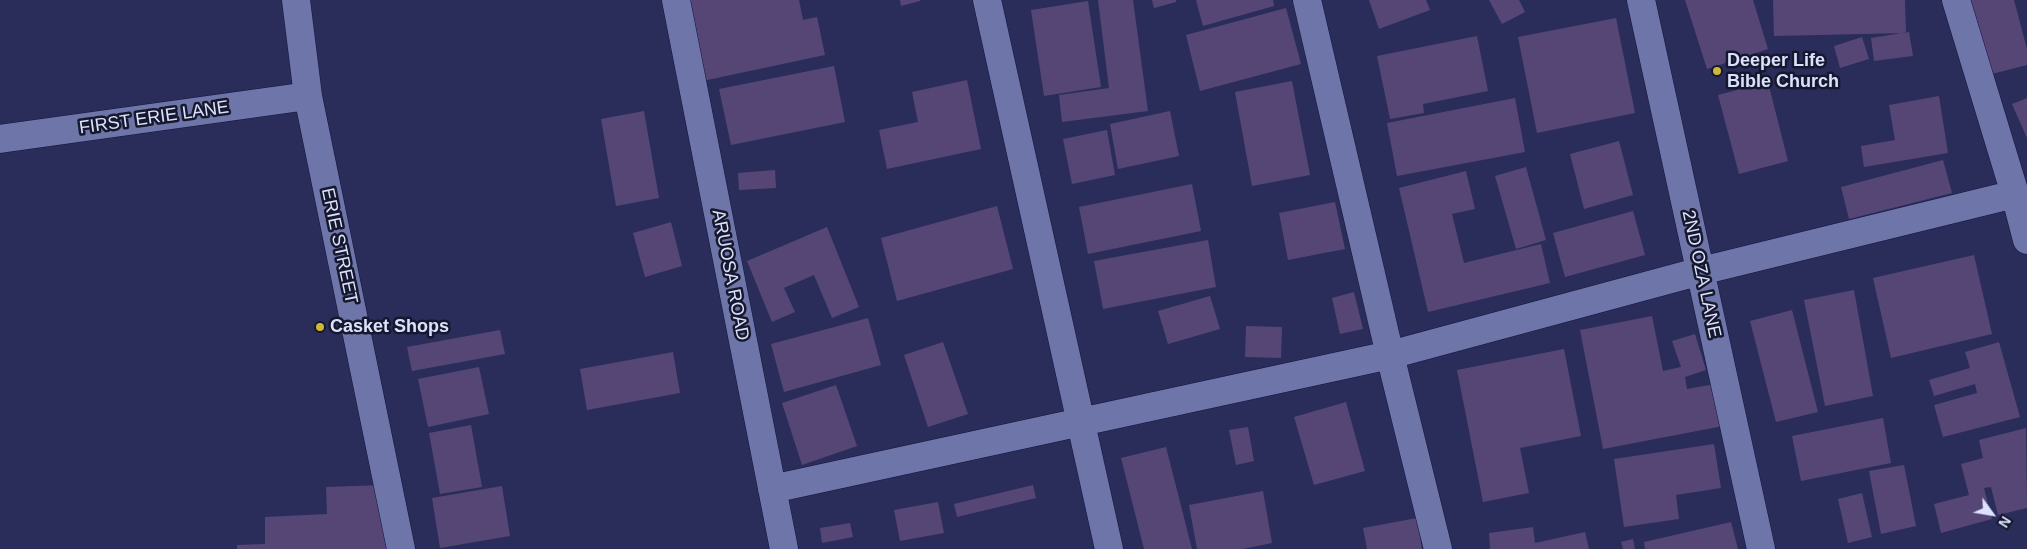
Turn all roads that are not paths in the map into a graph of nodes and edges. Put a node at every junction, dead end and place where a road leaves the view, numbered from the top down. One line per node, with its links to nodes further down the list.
1 (296, 0): 7 (street, ERIE STREET)
2 (676, 0): 14 (street, ARUOSA ROAD)
3 (987, 0): 13 (street)
4 (1307, 0): 12 (street)
5 (1641, 0): 11 (street, 2ND OZA LANE)
6 (1956, 0): 9 (street)
7 (308, 96): 8 (street, FIRST ERIE LANE); 15 (street, ERIE STREET)
8 (0, 139)
9 (2015, 194): 10 (street); 11 (street)
10 (2027, 240)
11 (1701, 271): 12 (street); 19 (street, 2ND OZA LANE)
12 (1390, 355): 13 (street); 18 (street)
13 (1080, 422): 14 (street); 17 (street)
14 (772, 489): 16 (street, ARUOSA ROAD)
15 (401, 549)
16 (784, 549)
17 (1109, 549)
18 (1438, 549)
19 (1761, 549)

